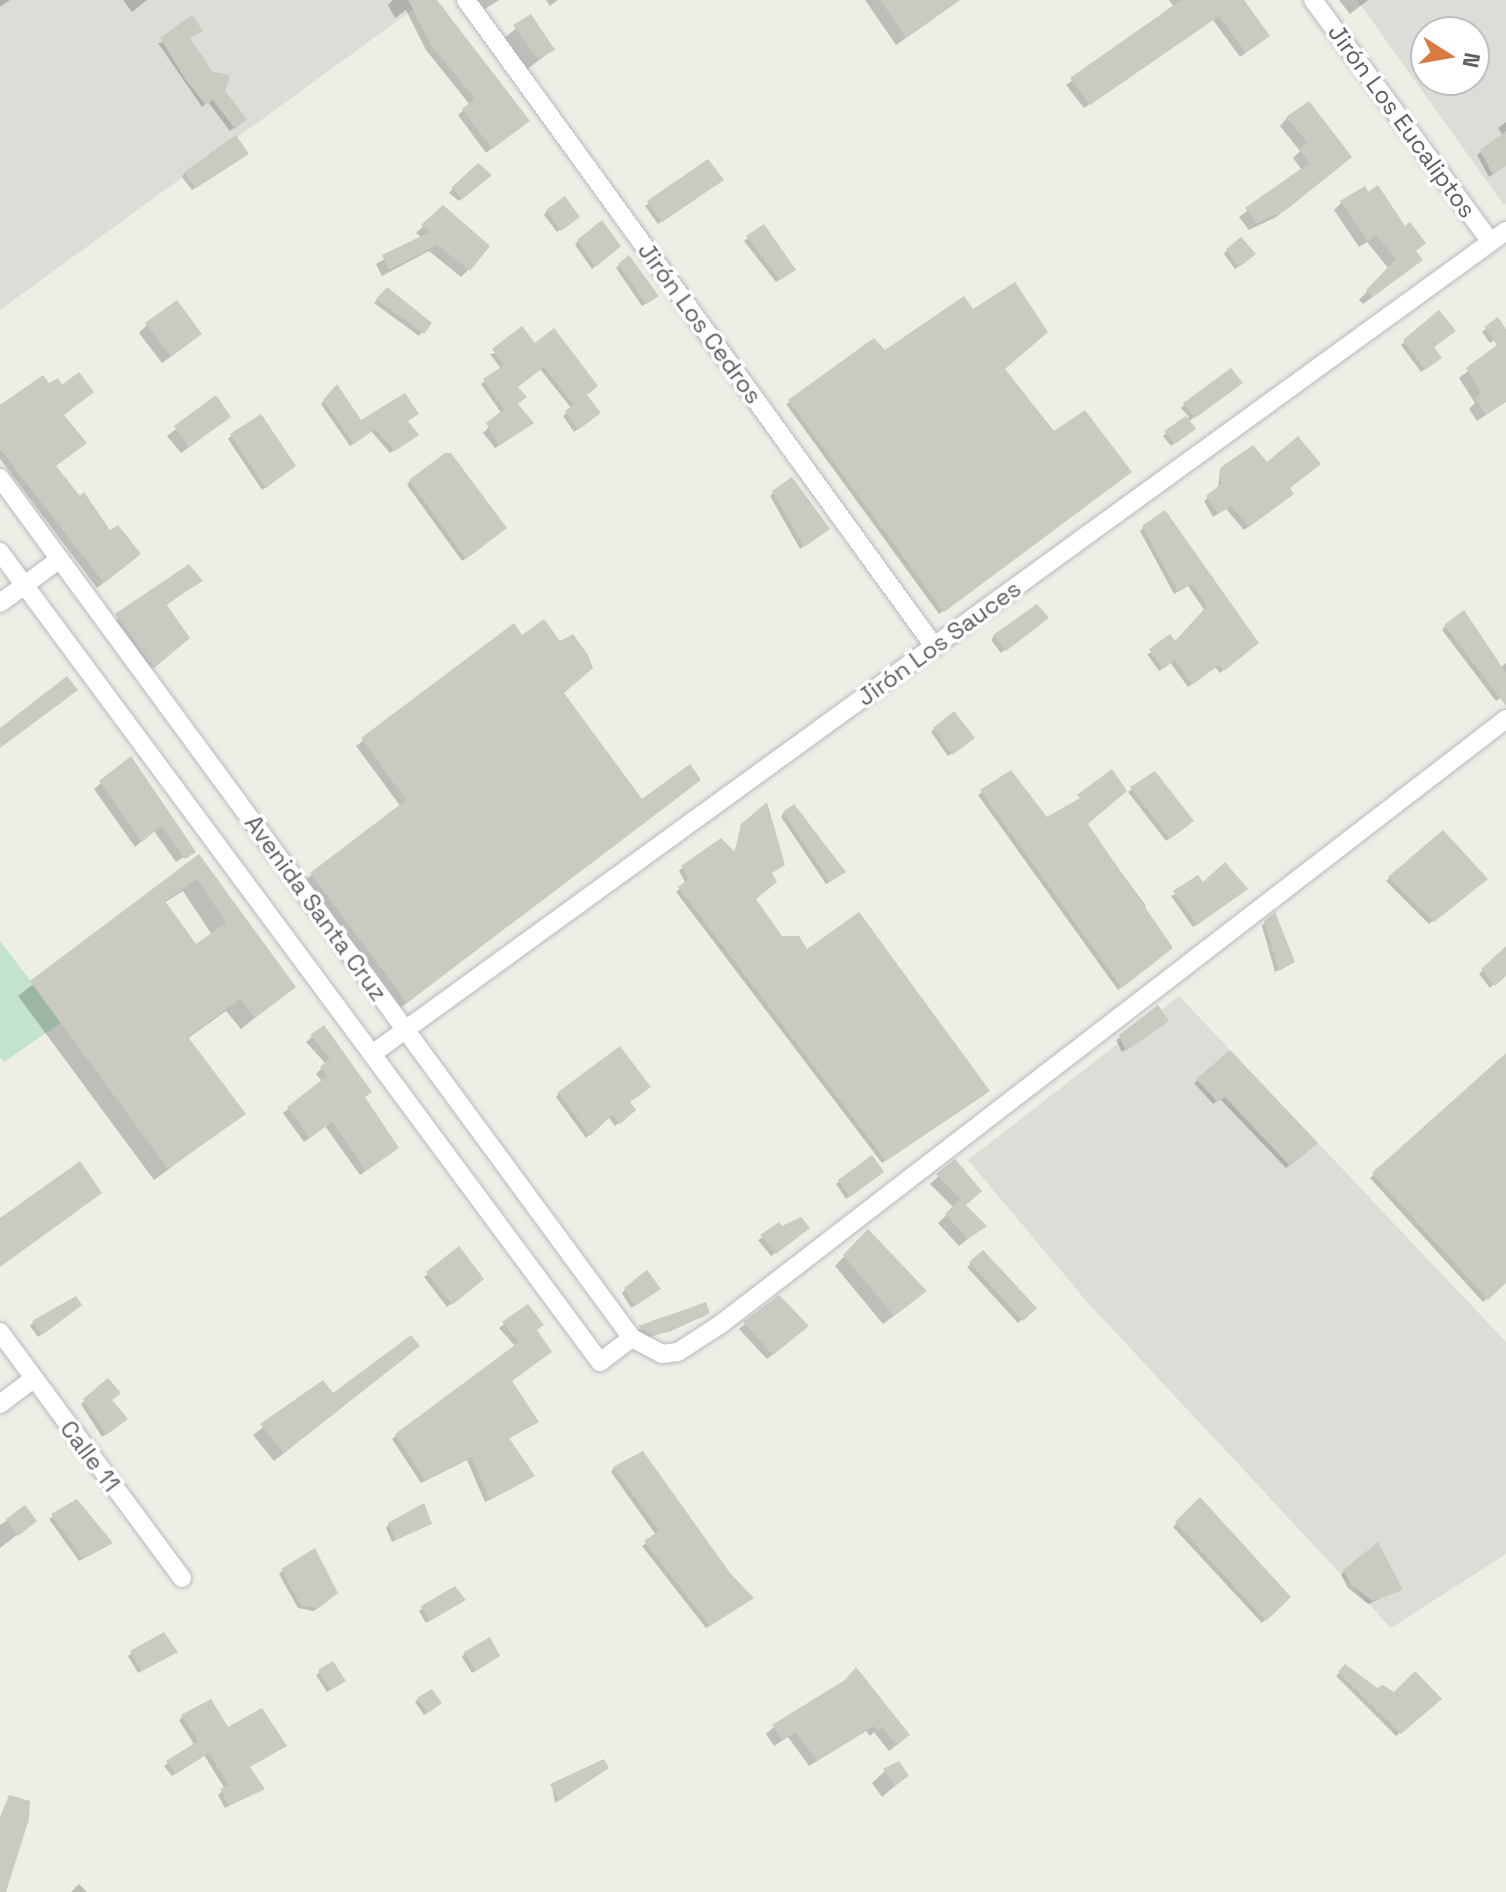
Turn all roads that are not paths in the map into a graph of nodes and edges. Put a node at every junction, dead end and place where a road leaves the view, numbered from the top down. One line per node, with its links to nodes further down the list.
1 (466, 0): 9 (street, Jirón Los Cedros)
2 (1313, 0): 3 (street, Jirón Los Eucaliptos)
3 (1499, 237): 9 (street, Jirón Los Sauces)
4 (0, 478): 6 (street, Avenida Santa Cruz)
5 (0, 552): 7 (street, Avenida Santa Cruz)
6 (60, 559): 7 (street); 11 (street, Avenida Santa Cruz)
7 (24, 585): 8 (street); 12 (street, Avenida Santa Cruz)
8 (0, 603)
9 (934, 646): 11 (street, Jirón Los Sauces)
10 (1506, 719): 14 (street)
11 (406, 1030): 12 (street, Jirón Los Sauces); 14 (street, Avenida Santa Cruz)
12 (372, 1054): 14 (street, Avenida Santa Cruz)
13 (0, 1332): 15 (street, Calle 11)
14 (632, 1338)
15 (33, 1379): 16 (street); 17 (street, Calle 11)
16 (0, 1404)
17 (182, 1578)

